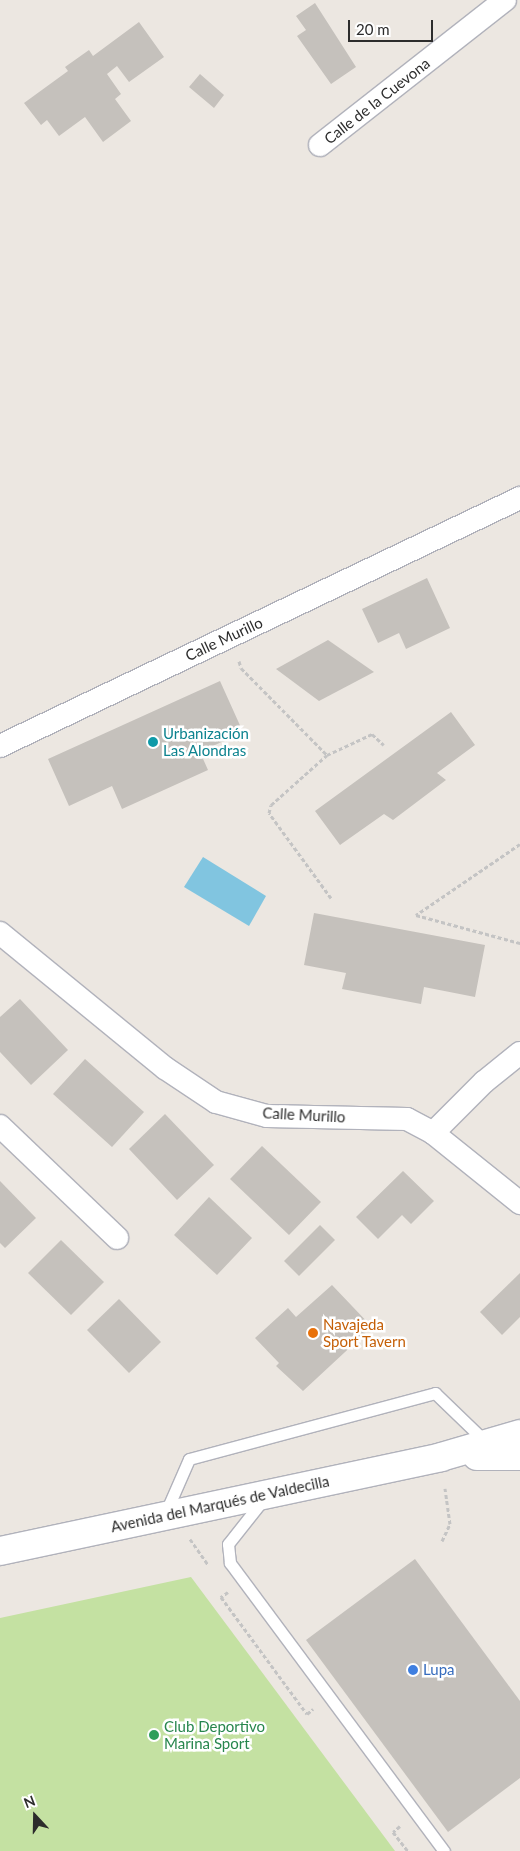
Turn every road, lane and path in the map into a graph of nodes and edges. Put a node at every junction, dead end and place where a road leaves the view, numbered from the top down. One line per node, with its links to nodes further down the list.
1 (505, 0): 2 (street, Calle de la Cuevona)
2 (320, 145)
3 (520, 498): 4 (street, Calle Murillo)
4 (229, 637): 6 (street, Calle Murillo); 7 (path)
5 (384, 745): 7 (path)
6 (0, 746)
7 (327, 755): 9 (path)
8 (520, 844): 11 (path)
9 (330, 898)
10 (0, 933): 14 (street, Calle Murillo)
11 (520, 943)
12 (520, 1053): 14 (street)
13 (0, 1126): 16 (street)
14 (433, 1133): 15 (street, Calle Murillo)
15 (520, 1203)
16 (117, 1238)
17 (520, 1434): 18 (main road, Avenida del Marqués de Valdecilla)
18 (488, 1444): 20 (main road, Avenida del Marqués de Valdecilla); 23 (lane)
19 (520, 1456): 20 (main road, Avenida del Marqués de Valdecilla)
20 (440, 1457): 22 (main road, Avenida del Marqués de Valdecilla)
21 (445, 1488): 24 (path)
22 (269, 1493): 23 (main road, Avenida del Marqués de Valdecilla); 26 (lane)
23 (164, 1516): 25 (main road, Avenida del Marqués de Valdecilla)
24 (442, 1542)
25 (0, 1550)
26 (444, 1851)

